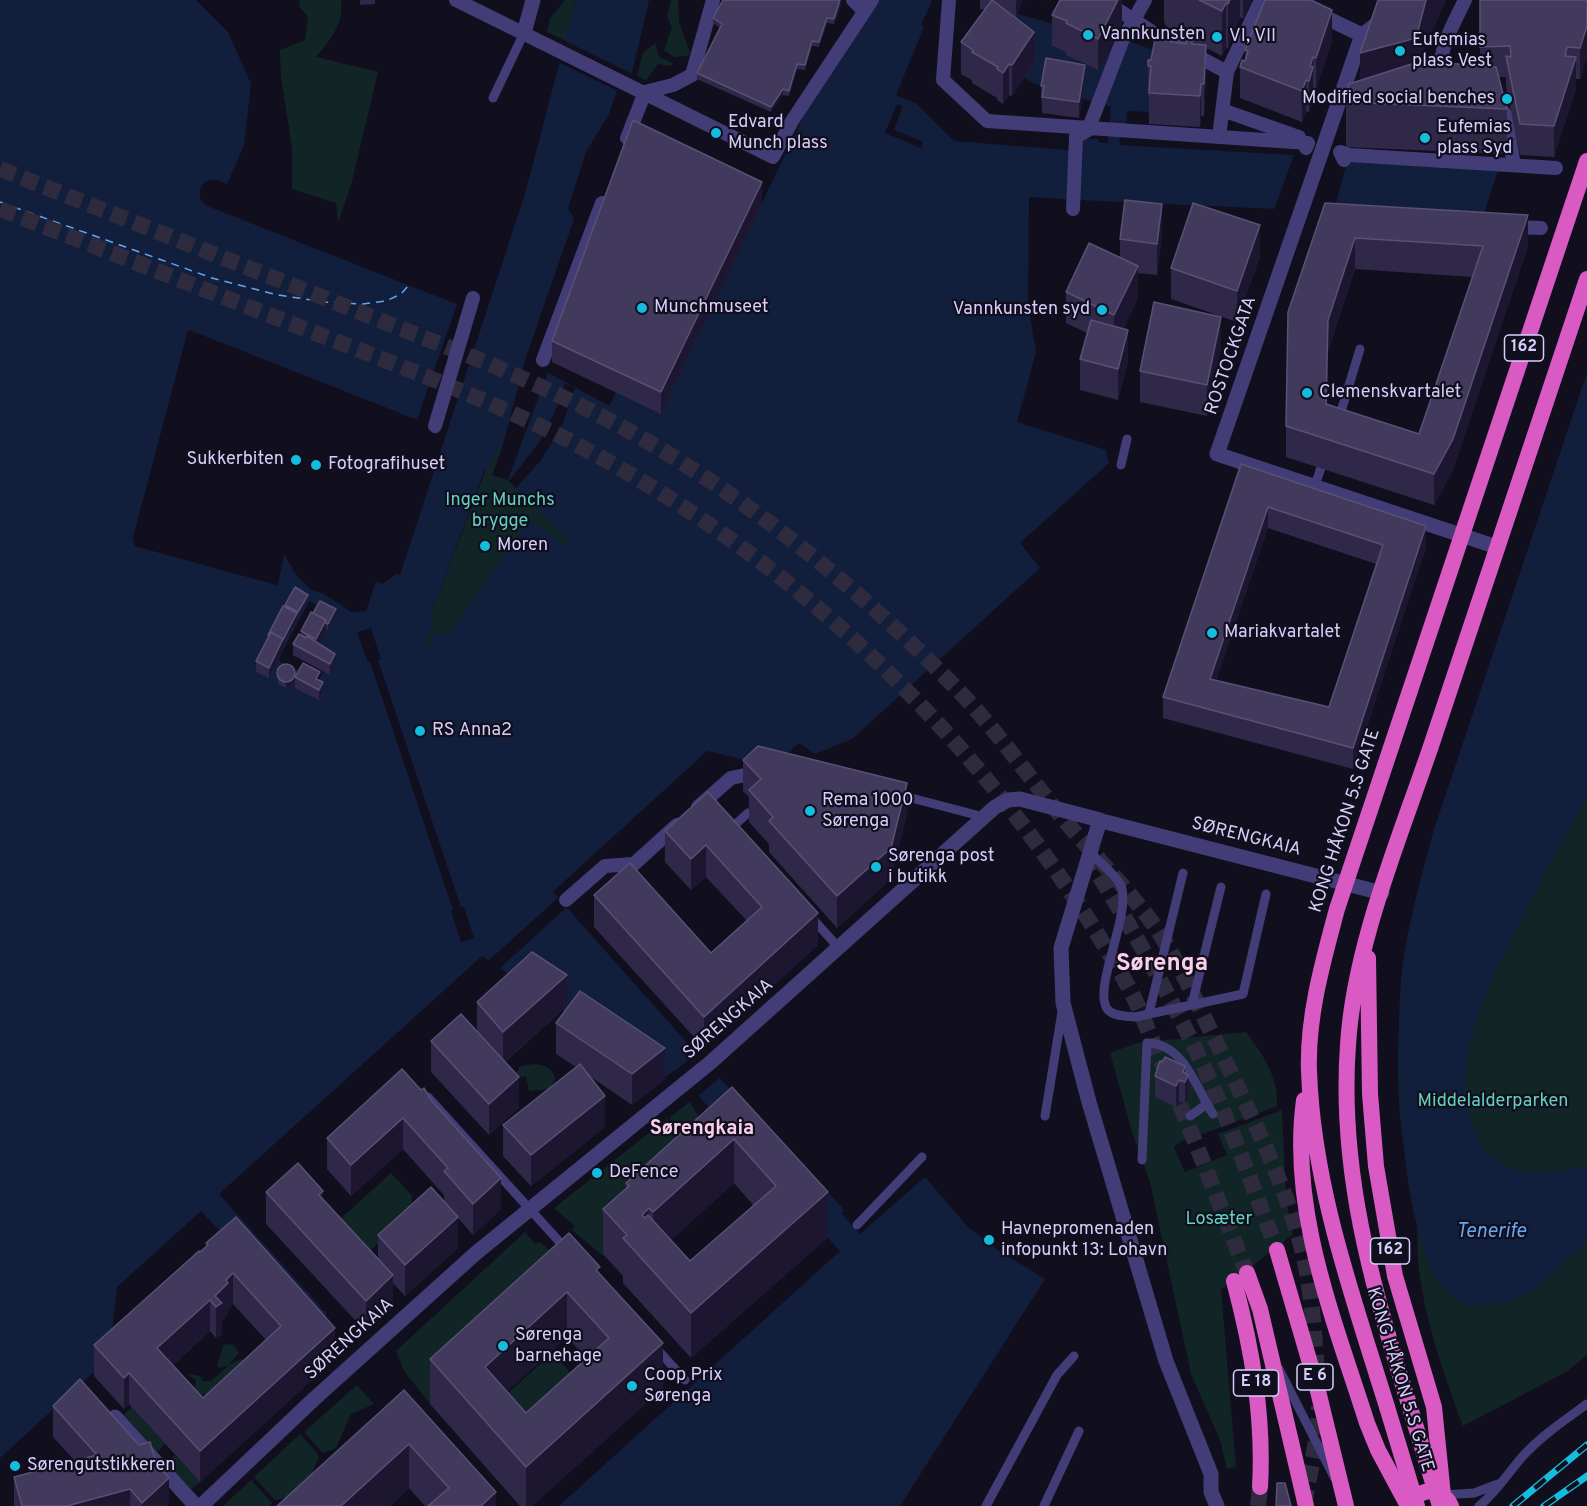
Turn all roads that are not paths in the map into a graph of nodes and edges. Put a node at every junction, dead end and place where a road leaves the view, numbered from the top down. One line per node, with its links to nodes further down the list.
1 (456, 0): 14 (street)
2 (533, 0): 14 (street)
3 (713, 0): 18 (street)
4 (853, 0): 12 (street)
5 (949, 0): 22 (street)
6 (1103, 0): 13 (street)
7 (1145, 0): 13 (street)
8 (1261, 0): 16 (street)
9 (1289, 0): 15 (street)
10 (1390, 0): 15 (street)
11 (1465, 0): 17 (street)
12 (868, 6): 18 (street)
13 (1135, 19): 16 (street); 22 (street)
14 (524, 33): 18 (street); 19 (lane)
15 (1362, 34): 42 (street, ROSTOCKGATA)
16 (1227, 72): 21 (street)
17 (1426, 90)
18 (645, 92): 24 (street)
19 (493, 98)
20 (1489, 101): 27 (street)
21 (1225, 111): 23 (street); 23 (street)
22 (1088, 130): 23 (street); 30 (street)
23 (1220, 137)
24 (621, 155)
25 (1344, 160): 27 (street)
26 (1587, 161): 43 (highway, KONG HÅKON 5.S GATE / 162)
27 (1515, 165): 28 (street)
28 (1556, 168)
29 (608, 187): 36 (street)
30 (1073, 209)
31 (1496, 226): 32 (street)
32 (1540, 228)
33 (1587, 279): 44 (highway, KONG HÅKON 5.S GATE / 162)
34 (473, 298): 37 (street)
35 (1360, 349): 38 (lane)
36 (543, 360)
37 (435, 426)
38 (1336, 429)
39 (1127, 439): 41 (lane)
40 (1329, 448): 42 (lane)
41 (1121, 465)
42 (1314, 488): 43 (street, ROSTOCKGATA)
43 (1462, 535): 44 (street, ROSTOCKGATA); 53 (highway, KONG HÅKON 5.S GATE / 162)
44 (1497, 548): 55 (highway, KONG HÅKON 5.S GATE / 162)
45 (779, 769): 57 (street)
46 (887, 791): 48 (lane)
47 (755, 816): 50 (lane)
48 (984, 816): 49 (street, SØRENGKAIA); 60 (street, SØRENGKAIA)
49 (1099, 820): 51 (street); 53 (street, SØRENGKAIA)
50 (739, 838)
51 (1092, 846): 61 (street); 63 (lane)
52 (1183, 873): 63 (lane)
53 (1346, 883): 55 (street, SØRENGKAIA); 64 (highway, KONG HÅKON 5.S GATE / 162)
54 (1221, 887): 62 (lane)
55 (1382, 893): 59 (highway, KONG HÅKON 5.S GATE / 162)
56 (1266, 894): 62 (lane)
57 (566, 900)
58 (806, 911): 60 (lane)
59 (1368, 942): 88 (highway, 162); 88 (highway, KONG HÅKON 5.S GATE / 162, bridge)
60 (839, 948): 72 (street, SØRENGKAIA)
61 (1063, 1003): 68 (lane); 86 (street)
62 (1192, 1004): 63 (lane)
63 (1149, 1013)
64 (1309, 1069): 94 (highway, 162); 95 (highway, KONG HÅKON 5.S GATE / 162, bridge)
65 (428, 1097): 72 (lane)
66 (1206, 1104): 67 (lane); 69 (lane); 71 (lane)
67 (1213, 1114)
68 (1045, 1116)
69 (1190, 1116)
70 (922, 1157): 73 (lane)
71 (1142, 1160)
72 (529, 1208): 75 (lane); 90 (street, SØRENGKAIA)
73 (857, 1225)
74 (1277, 1250): 87 (highway, E 6)
75 (575, 1260)
76 (1241, 1277): 78 (highway, E 6); 85 (highway, E 18)
77 (646, 1337): 80 (lane)
78 (1270, 1351): 87 (lane); 93 (highway, E 6)
79 (1074, 1356): 91 (lane)
80 (685, 1380)
81 (1587, 1404): 84 (lane)
82 (115, 1417): 89 (street)
83 (1079, 1431): 92 (lane)
84 (1498, 1484): 88 (lane); 96 (lane)
85 (1260, 1487)
86 (1214, 1499)
87 (1345, 1501)
88 (1444, 1502): 94 (highway, 162)
89 (196, 1506)
90 (201, 1506)
91 (986, 1506)
92 (1044, 1506)
93 (1306, 1506)
94 (1409, 1506)
95 (1418, 1506)
96 (1479, 1506)

